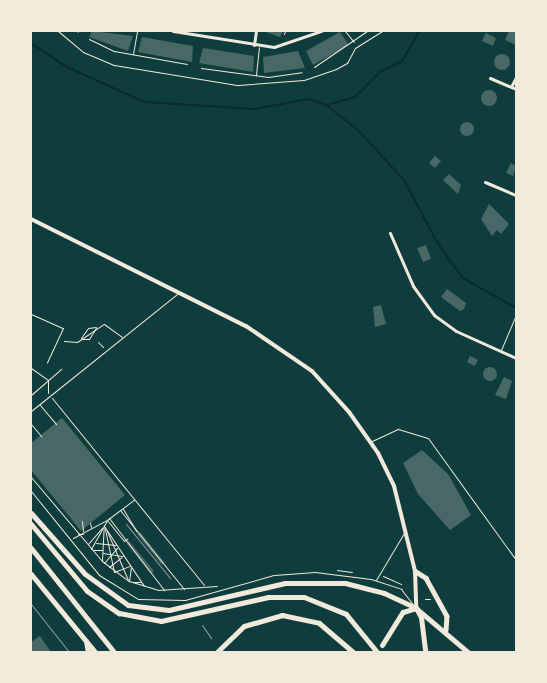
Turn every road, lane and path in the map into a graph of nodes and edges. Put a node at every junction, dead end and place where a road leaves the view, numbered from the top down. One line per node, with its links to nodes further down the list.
1 (137, 31): 12 (lane)
2 (173, 31): 7 (street)
3 (256, 31): 10 (street)
4 (321, 31): 11 (street)
5 (345, 31): 9 (lane)
6 (367, 31): 9 (lane)
7 (199, 33): 10 (street)
8 (89, 39): 12 (lane)
9 (355, 42): 14 (lane)
10 (254, 45): 11 (street)
11 (259, 46): 17 (lane)
12 (133, 54): 13 (lane)
13 (187, 64)
14 (314, 67)
15 (201, 68): 17 (lane)
16 (302, 72): 17 (lane)
17 (256, 76)
18 (516, 77): 20 (street)
19 (490, 78): 20 (street)
20 (511, 87): 21 (street)
21 (516, 89)
22 (485, 182): 23 (street)
23 (516, 195)
24 (31, 219): 26 (main road)
25 (390, 233): 36 (street)
26 (179, 293): 31 (lane); 49 (main road)
27 (31, 314): 38 (path)
28 (516, 314): 29 (lane)
29 (515, 317): 36 (lane)
30 (96, 327): 31 (lane); 32 (lane); 32 (lane); 32 (lane)
31 (123, 338): 35 (lane)
32 (80, 339): 33 (lane)
33 (64, 341)
34 (98, 342): 35 (path)
35 (106, 351): 43 (lane)
36 (501, 351): 37 (street)
37 (516, 358)
38 (47, 363)
39 (31, 368): 41 (path)
40 (62, 369): 41 (path)
41 (48, 380): 42 (path); 43 (path)
42 (31, 395)
43 (50, 396): 44 (lane); 52 (path)
44 (39, 405): 45 (lane); 47 (lane)
45 (31, 411)
46 (31, 424): 48 (lane)
47 (56, 424)
48 (41, 436)
49 (370, 442): 63 (main road); 83 (lane)
50 (31, 477): 60 (path)
51 (31, 491): 94 (lane)
52 (134, 500): 53 (path); 99 (path)
53 (121, 509): 55 (path); 64 (path); 64 (path)
54 (31, 513): 102 (highway)
55 (108, 519): 61 (path); 62 (path); 67 (path); 67 (path)
56 (82, 520): 62 (path)
57 (90, 523): 62 (path)
58 (31, 524): 111 (highway)
59 (75, 524): 60 (path)
60 (73, 526): 66 (path)
61 (104, 526): 68 (path); 69 (path); 70 (path); 71 (path); 72 (path); 73 (path)
62 (92, 528)
63 (407, 528): 89 (main road); 92 (lane)
64 (136, 532): 99 (path)
65 (83, 533): 66 (path)
66 (78, 534): 69 (path)
67 (127, 539): 98 (path)
68 (95, 543): 70 (path); 76 (path)
69 (87, 544): 76 (path)
70 (103, 544): 71 (path); 77 (path)
71 (108, 544): 72 (path); 79 (path)
72 (112, 544): 73 (path); 78 (path)
73 (116, 545): 75 (path)
74 (31, 548): 108 (highway)
75 (118, 548): 78 (path); 81 (path)
76 (92, 550): 77 (path); 84 (path)
77 (103, 551): 79 (path); 84 (path)
78 (115, 551): 79 (path); 80 (path)
79 (111, 554): 80 (path); 84 (path); 85 (path)
80 (117, 555): 81 (path); 82 (path)
81 (123, 556): 82 (path); 86 (path)
82 (119, 560): 85 (path); 88 (path)
83 (516, 560)
84 (103, 562): 87 (path)
85 (113, 564): 87 (path); 90 (path)
86 (130, 567): 88 (path); 93 (path); 95 (path)
87 (109, 568): 90 (path)
88 (123, 569): 90 (path); 93 (path)
89 (415, 571): 102 (main road); 103 (main road)
90 (114, 572): 93 (path)
91 (31, 574): 104 (highway)
92 (381, 576): 94 (lane); 96 (path)
93 (128, 581): 95 (path); 97 (path)
94 (376, 581): 102 (lane)
95 (140, 582): 97 (path)
96 (401, 584)
97 (145, 587): 98 (path)
98 (165, 590): 99 (path)
99 (184, 590)
100 (426, 599): 101 (path)
101 (431, 599)
102 (416, 608): 103 (main road); 105 (highway); 112 (highway)
103 (446, 630): 113 (main road)
104 (86, 640): 106 (highway); 107 (highway)
105 (382, 645)
106 (88, 652)
107 (95, 652)
108 (114, 652)
109 (217, 652): 110 (highway)
110 (353, 652)
111 (377, 652)
112 (425, 652)
113 (468, 652)

